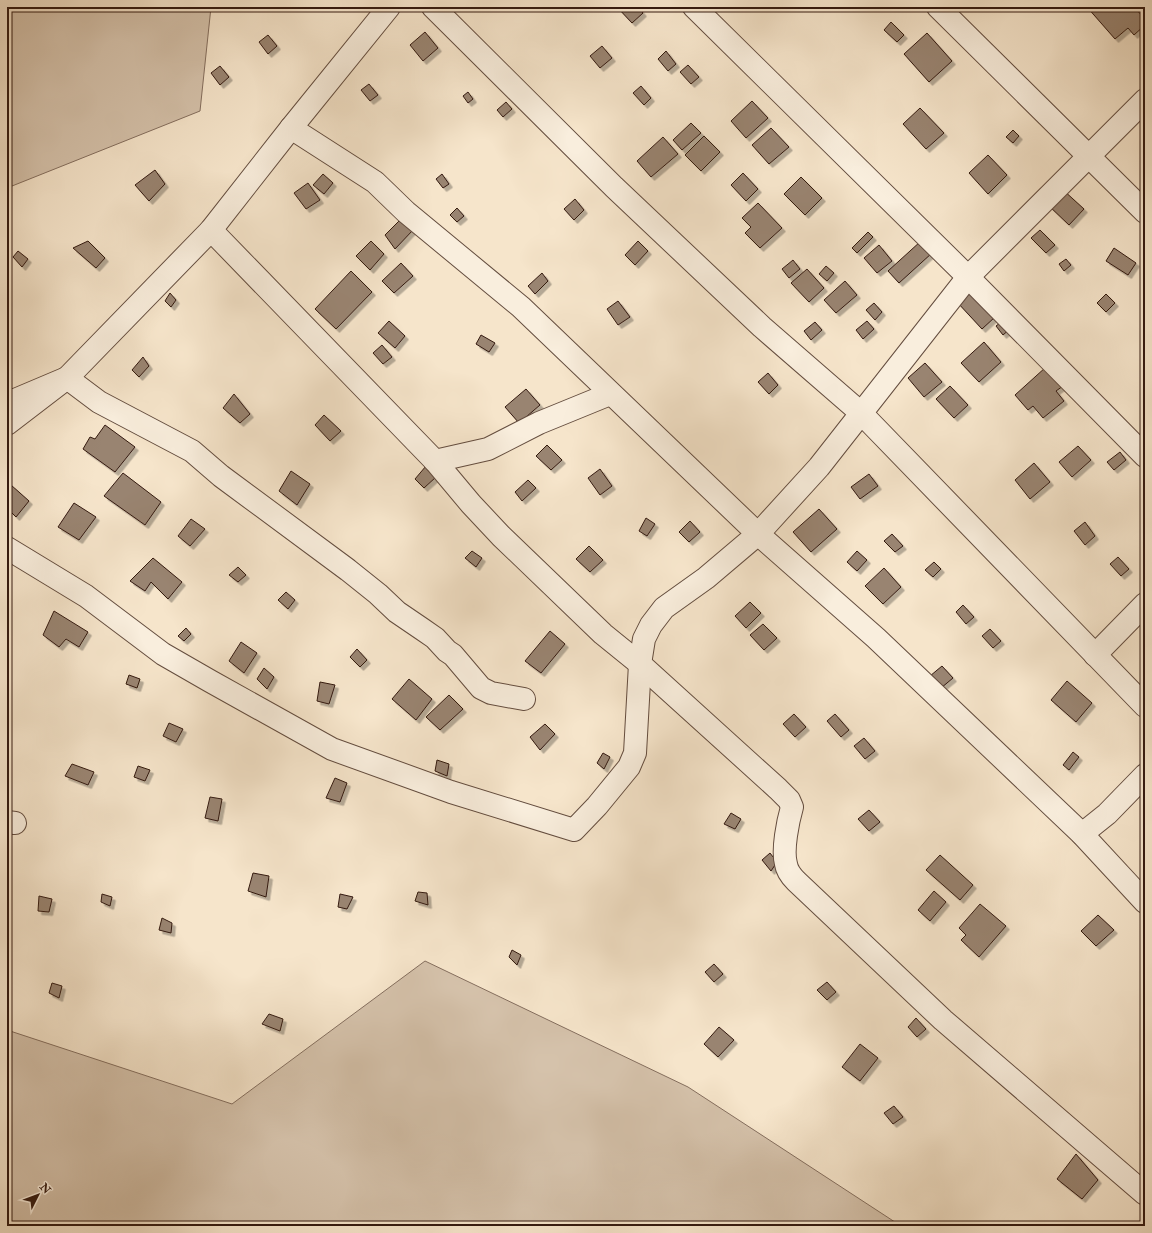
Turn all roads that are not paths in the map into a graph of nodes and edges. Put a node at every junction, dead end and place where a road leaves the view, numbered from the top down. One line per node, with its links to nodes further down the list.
1 (389, 7): 6 (street)
2 (433, 7): 14 (street)
3 (694, 7): 10 (street)
4 (938, 7): 7 (street)
5 (1145, 100): 7 (street)
6 (291, 128): 9 (street); 12 (street)
7 (1088, 156): 8 (street); 10 (street)
8 (1145, 212)
9 (211, 230): 11 (street); 17 (street)
10 (968, 277): 14 (street); 16 (street)
11 (67, 378): 13 (street); 15 (street); 23 (street)
12 (610, 394): 17 (street); 18 (street)
13 (7, 400)
14 (861, 413): 18 (street); 21 (street)
15 (7, 424)
16 (1145, 456)
17 (435, 461): 22 (street)
18 (758, 534): 22 (street); 26 (street)
19 (7, 548): 22 (street)
20 (1145, 604): 21 (street)
21 (1095, 655): 24 (street)
22 (640, 664): 28 (street)
23 (524, 699)
24 (1145, 706)
25 (1145, 775): 26 (street)
26 (1082, 834): 27 (street)
27 (1145, 902)
28 (1145, 1194)

